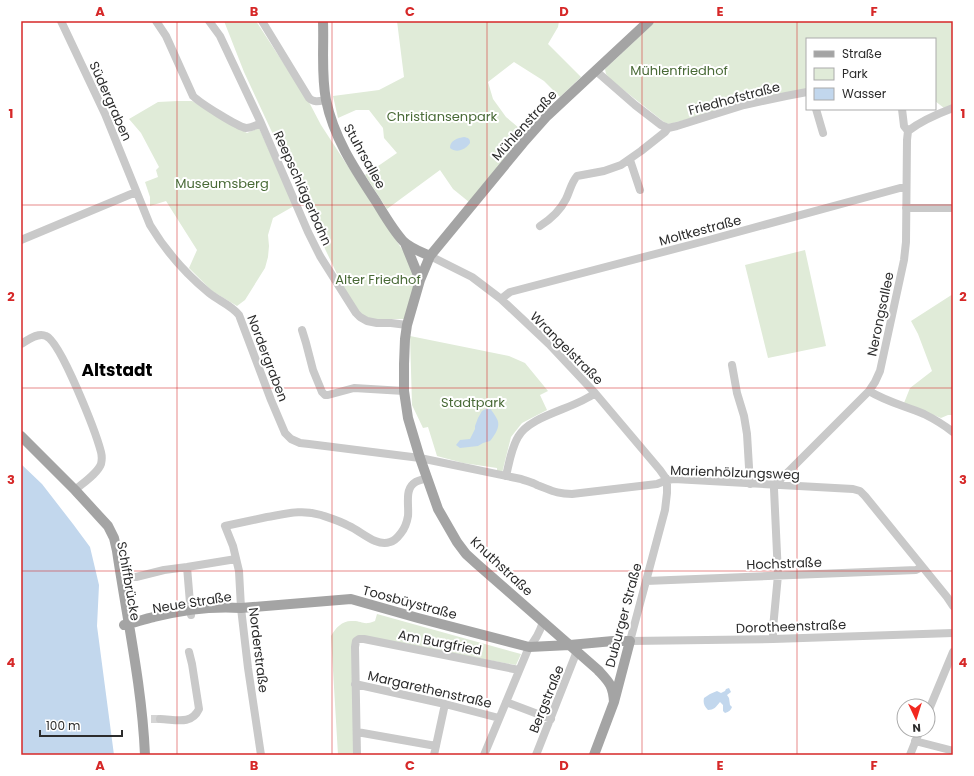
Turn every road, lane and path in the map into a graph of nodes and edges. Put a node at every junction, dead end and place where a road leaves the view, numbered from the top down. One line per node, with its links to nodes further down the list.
1 (61, 21): 22 (street, Südergraben)
2 (156, 21): 15 (street)
3 (210, 21): 15 (street, Reepschlägerbahn)
4 (262, 21): 9 (street)
5 (323, 21): 9 (main road, Stuhrsallee)
6 (649, 21): 7 (main road, Mühlenstraße)
7 (596, 70): 16 (street); 28 (main road, Mühlenstraße)
8 (806, 92): 16 (street, Friedhofstraße)
9 (326, 100): 27 (main road, Stuhrsallee)
10 (936, 107): 14 (street)
11 (953, 108): 14 (street)
12 (816, 110): 18 (street)
13 (902, 110): 17 (street, Nerongsallee)
14 (942, 112): 17 (street)
15 (261, 123): 31 (street, Reepschlägerbahn)
16 (668, 128): 19 (street, Friedhofstraße)
17 (908, 132): 20 (street, Nerongsallee)
18 (823, 133)
19 (630, 160): 21 (street); 25 (street, Friedhofstraße)
20 (906, 188): 23 (street, Nerongsallee); 30 (street, Moltkestraße)
21 (640, 190)
22 (136, 192): 26 (street); 40 (street, Nordergraben)
23 (906, 208): 24 (street); 36 (street, Nerongsallee)
24 (953, 208)
25 (540, 226)
26 (21, 240)
27 (405, 243): 28 (main road, Stuhrsallee); 29 (main road)
28 (430, 256): 29 (main road, Mühlenstraße); 30 (street, Wrangelstraße)
29 (420, 280): 31 (main road, Mühlenstraße)
30 (501, 299): 37 (street, Wrangelstraße)
31 (407, 325): 35 (main road, Knuthstraße)
32 (302, 330): 35 (street)
33 (21, 344): 46 (street)
34 (732, 365): 44 (street)
35 (404, 391): 40 (main road, Knuthstraße)
36 (869, 391): 38 (street); 45 (street, Nerongsallee)
37 (595, 393): 41 (street); 43 (street, Wrangelstraße)
38 (953, 432)
39 (21, 436): 46 (main road, Schiffbrücke)
40 (420, 458): 41 (street, Marienhölzungsweg); 42 (main road, Knuthstraße)
41 (506, 476): 43 (street, Marienhölzungsweg)
42 (427, 478): 47 (street, Norderstraße); 57 (main road, Knuthstraße)
43 (667, 480): 44 (street, Marienhölzungsweg); 52 (street, Duburger Straße)
44 (750, 484): 45 (street, Marienhölzungsweg)
45 (775, 485): 49 (street, Marienhölzungsweg); 50 (street)
46 (75, 490): 58 (main road, Schiffbrücke)
47 (236, 559): 48 (street); 55 (street, Norderstraße)
48 (187, 567): 51 (street); 56 (street)
49 (922, 567): 50 (street, Hochstraße); 53 (street, Marienhölzungsweg)
50 (778, 575): 52 (street, Hochstraße); 60 (street)
51 (136, 577)
52 (646, 581): 61 (street, Duburger Straße)
53 (950, 595): 54 (street, Marienhölzungsweg)
54 (953, 606)
55 (241, 608): 56 (main road, Neue Straße); 62 (main road, Toosbüystraße); 84 (street, Norderstraße)
56 (191, 612): 58 (main road, Neue Straße)
57 (543, 622): 62 (street); 63 (main road, Knuthstraße)
58 (126, 625): 82 (main road, Schiffbrücke); 83 (main road, Schiffbrücke)
59 (953, 633): 60 (street, Dorotheenstraße)
60 (774, 639): 61 (street, Dorotheenstraße)
61 (630, 641): 63 (main road, Toosbüystraße); 66 (main road, Duburger Straße)
62 (529, 647): 63 (main road, Toosbüystraße); 67 (street)
63 (573, 648): 68 (main road, Knuthstraße); 76 (street, Bergstraße)
64 (189, 652): 75 (street)
65 (953, 652): 70 (street)
66 (623, 666): 68 (main road); 72 (main road, Duburger Straße)
67 (519, 670): 69 (street, Am Burgfried); 71 (street)
68 (598, 670): 72 (main road, Knuthstraße)
69 (355, 684): 73 (street, Margarethenstraße); 77 (street)
70 (934, 698)
71 (506, 702): 74 (street); 76 (street)
72 (614, 702): 89 (main road, Duburger Straße)
73 (445, 704): 74 (street, Margarethenstraße); 80 (street)
74 (499, 718): 87 (street)
75 (160, 719)
76 (551, 719): 88 (street, Bergstraße)
77 (356, 732): 80 (street); 85 (street)
78 (916, 738): 79 (street)
79 (915, 741): 81 (street); 90 (street)
80 (436, 746): 86 (street)
81 (950, 750)
82 (140, 755)
83 (145, 755)
84 (261, 755)
85 (357, 755)
86 (434, 755)
87 (484, 755)
88 (536, 755)
89 (594, 755)
90 (910, 755)

